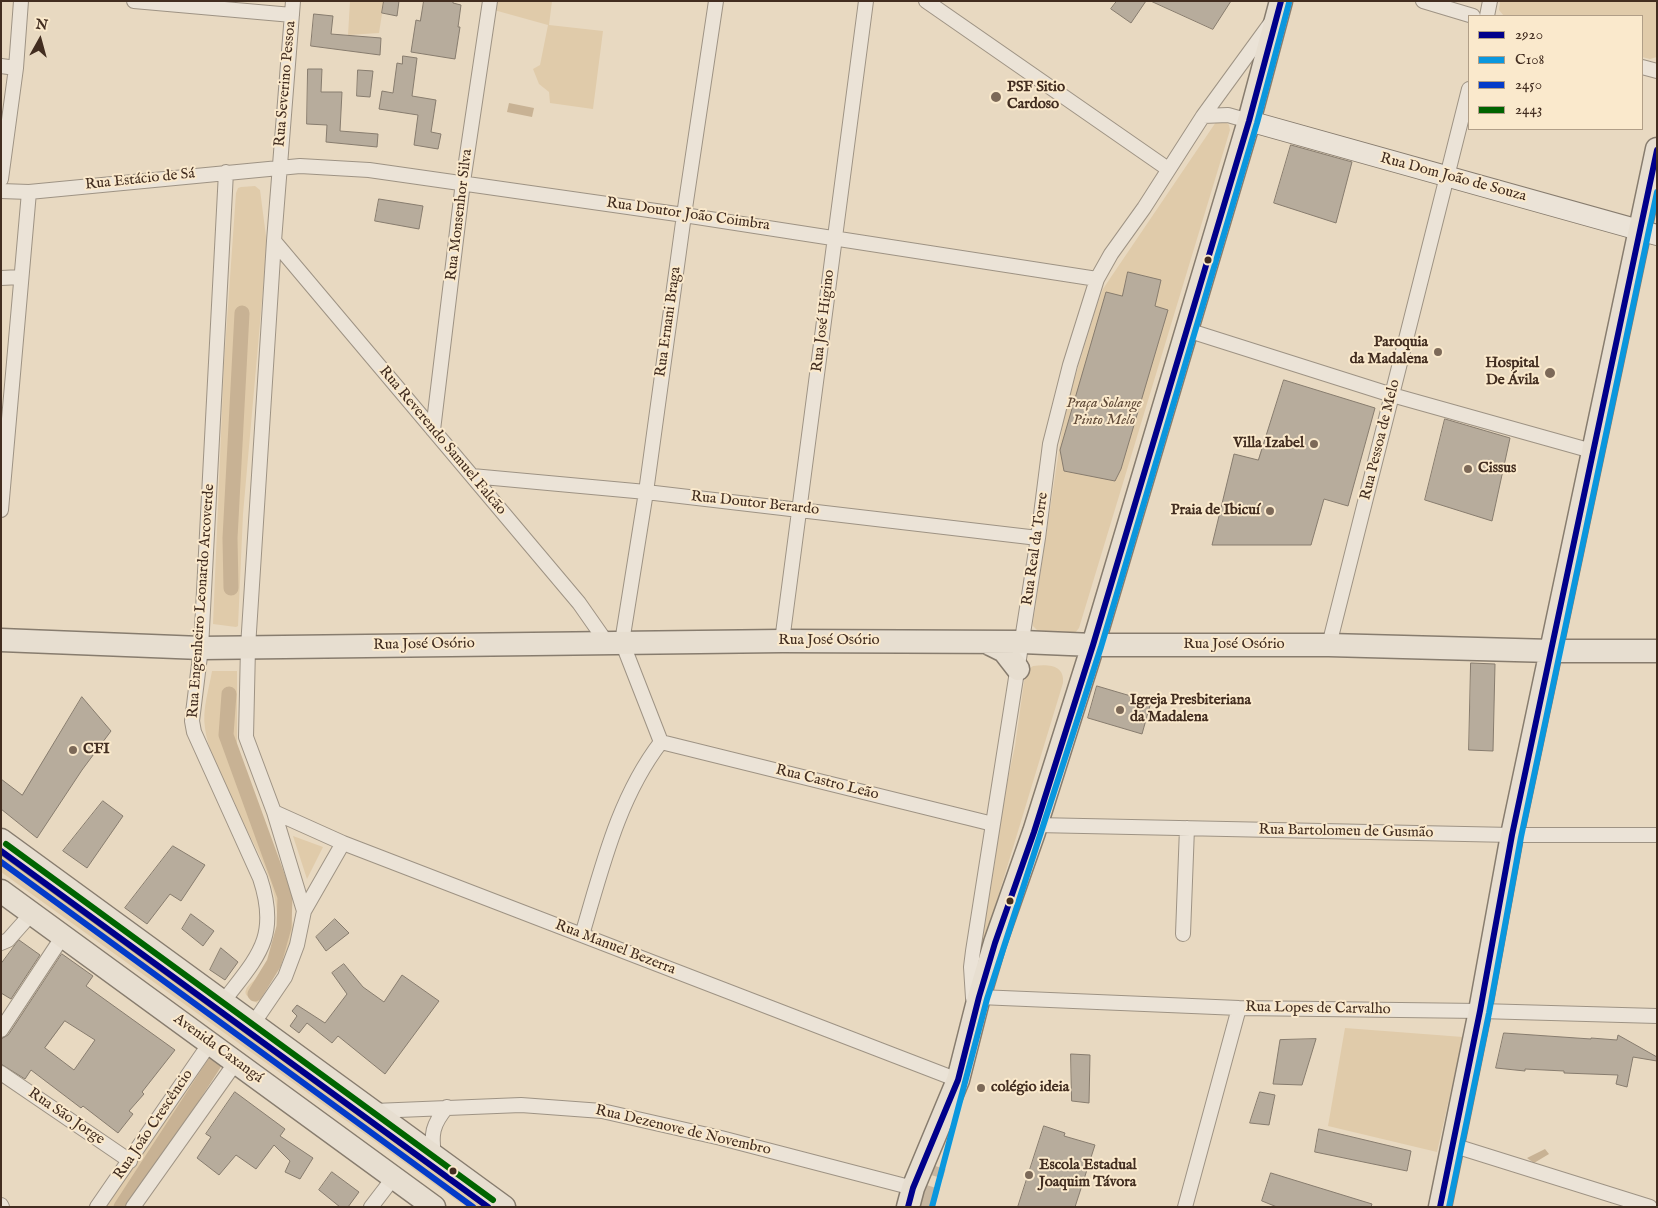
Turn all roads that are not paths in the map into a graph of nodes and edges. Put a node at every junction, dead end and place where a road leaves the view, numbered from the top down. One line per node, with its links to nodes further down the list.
1 (21, 1): 15 (street)
2 (134, 1): 10 (street)
3 (490, 1): 26 (street, Rua Monsenhor Silva)
4 (716, 1): 29 (street, Rua Ernani Braga)
5 (866, 1): 31 (street, Rua José Higino)
6 (926, 1): 22 (street)
7 (1423, 1): 11 (street)
8 (1490, 1): 12 (street)
9 (1280, 7): 18 (street, Rua Real da Torre); 19 (main road, Rua Real da Torre)
10 (292, 8): 21 (street, Rua Severino Pessoa)
11 (1470, 15)
12 (1487, 15)
13 (1, 66): 15 (street)
14 (1643, 67): 16 (street)
15 (16, 68): 25 (street)
16 (1657, 71)
17 (1468, 93): 24 (street, Rua Pessoa de Melo)
18 (1203, 116): 19 (street); 22 (street, Rua Real da Torre)
19 (1249, 121): 24 (street, Rua Dom João de Souza); 36 (main road, Rua Real da Torre)
20 (1657, 149): 30 (main road)
21 (278, 167): 23 (street, Rua Estácio de Sá); 26 (street, Rua Doutor João Coimbra); 32 (street)
22 (1168, 169): 35 (street, Rua Real da Torre)
23 (226, 172): 28 (street, Rua Estácio de Sá); 53 (street, Rua Engenheiro Leonardo Arcoverde)
24 (1448, 176): 30 (street, Rua Dom João de Souza); 37 (street, Rua Pessoa de Melo)
25 (1, 179)
26 (464, 182): 29 (street, Rua Doutor João Coimbra); 38 (street, Rua Monsenhor Silva)
27 (1, 190): 28 (street, Rua Estácio de Sá)
28 (29, 192): 33 (street)
29 (684, 215): 31 (street, Rua Doutor João Coimbra); 41 (street, Rua Ernani Braga)
30 (1648, 233): 39 (main road)
31 (834, 237): 35 (street, Rua Doutor João Coimbra); 42 (street, Rua José Higino)
32 (274, 241): 38 (street, Rua Reverendo Samuel Falcão); 52 (street)
33 (21, 277): 34 (street); 43 (street)
34 (1, 278)
35 (1097, 278): 44 (street, Rua Real da Torre)
36 (1187, 330): 37 (street); 50 (main road, Rua Real da Torre)
37 (1392, 396): 39 (street); 51 (street, Rua Pessoa de Melo)
38 (433, 430): 40 (street, Rua Reverendo Samuel Falcão)
39 (1592, 451): 55 (main road)
40 (472, 476): 41 (street, Rua Doutor Berardo); 49 (street, Rua Reverendo Samuel Falcão)
41 (646, 492): 42 (street, Rua Doutor Berardo); 49 (street, Rua Ernani Braga)
42 (800, 509): 44 (street, Rua Doutor Berardo); 46 (street, Rua José Higino)
43 (1, 510)
44 (1038, 538): 48 (street, Rua Real da Torre)
45 (1, 640): 53 (main road, Rua José Osório)
46 (782, 640): 47 (main road, Rua José Osório); 49 (main road, Rua José Osório)
47 (985, 642): 48 (main road, Rua José Osório); 57 (main road)
48 (1022, 642): 50 (main road, Rua José Osório); 57 (street, Rua Real da Torre)
49 (614, 643): 52 (main road, Rua José Osório); 59 (street, Rua Reverendo Samuel Falcão)
50 (1093, 645): 51 (main road, Rua José Osório); 62 (main road, Rua Real da Torre)
51 (1329, 645): 54 (main road, Rua José Osório)
52 (248, 647): 53 (main road, Rua José Osório); 60 (street)
53 (201, 648): 75 (street, Rua Engenheiro Leonardo Arcoverde)
54 (1504, 650): 55 (main road, Rua José Osório); 58 (main road)
55 (1552, 651): 56 (main road, Rua José Osório); 58 (main road)
56 (1657, 651)
57 (1018, 669): 61 (street, Rua Real da Torre)
58 (1543, 690): 65 (main road)
59 (661, 742): 61 (street, Rua Castro Leão); 72 (street)
60 (274, 812): 67 (street, Rua Manuel Bezerra); 69 (street)
61 (993, 824): 76 (street, Rua Real da Torre)
62 (1036, 825): 63 (street, Rua Bartolomeu de Gusmão); 76 (main road, Rua Real da Torre)
63 (1187, 828): 65 (street, Rua Bartolomeu de Gusmão); 71 (street)
64 (1657, 835): 65 (street, Rua Bartolomeu de Gusmão)
65 (1512, 836): 78 (main road)
66 (1, 840): 75 (main road)
67 (343, 843): 69 (street); 72 (street, Rua Manuel Bezerra)
68 (1, 891): 70 (main road, Avenida Caxangá)
69 (304, 911): 80 (street)
70 (32, 913): 73 (main road, Avenida Caxangá); 74 (street)
71 (1182, 934)
72 (582, 935): 85 (street, Rua Manuel Bezerra)
73 (63, 936): 81 (street); 82 (main road, Avenida Caxangá)
74 (1, 944)
75 (223, 1002): 80 (main road)
76 (977, 1007): 77 (street, Rua Lopes de Carvalho); 85 (main road, Rua Real da Torre)
77 (1239, 1008): 78 (street, Rua Lopes de Carvalho); 99 (street)
78 (1480, 1011): 79 (street, Rua Lopes de Carvalho); 88 (main road)
79 (1657, 1016)
80 (253, 1024): 87 (main road)
81 (1, 1030)
82 (210, 1043): 83 (main road, Avenida Caxangá); 90 (street, Rua João Crescêncio)
83 (236, 1062): 92 (main road, Avenida Caxangá); 95 (street, Rua João Crescêncio)
84 (1, 1073): 90 (street, Rua São Jorge)
85 (958, 1080): 91 (main road); 93 (main road, Rua Real da Torre)
86 (448, 1107): 87 (street, Rua Dezenove de Novembro); 89 (street); 93 (street, Rua Dezenove de Novembro)
87 (373, 1112): 89 (main road)
88 (1452, 1145): 100 (main road); 101 (street)
89 (434, 1156): 98 (main road)
90 (130, 1161): 94 (street, Rua João Crescêncio)
91 (935, 1166)
92 (394, 1177): 96 (street); 97 (main road, Avenida Caxangá)
93 (911, 1198)
94 (98, 1207)
95 (133, 1207)
96 (370, 1207)
97 (434, 1207)
98 (504, 1207)
99 (1185, 1207)
100 (1440, 1207)
101 (1650, 1207)

